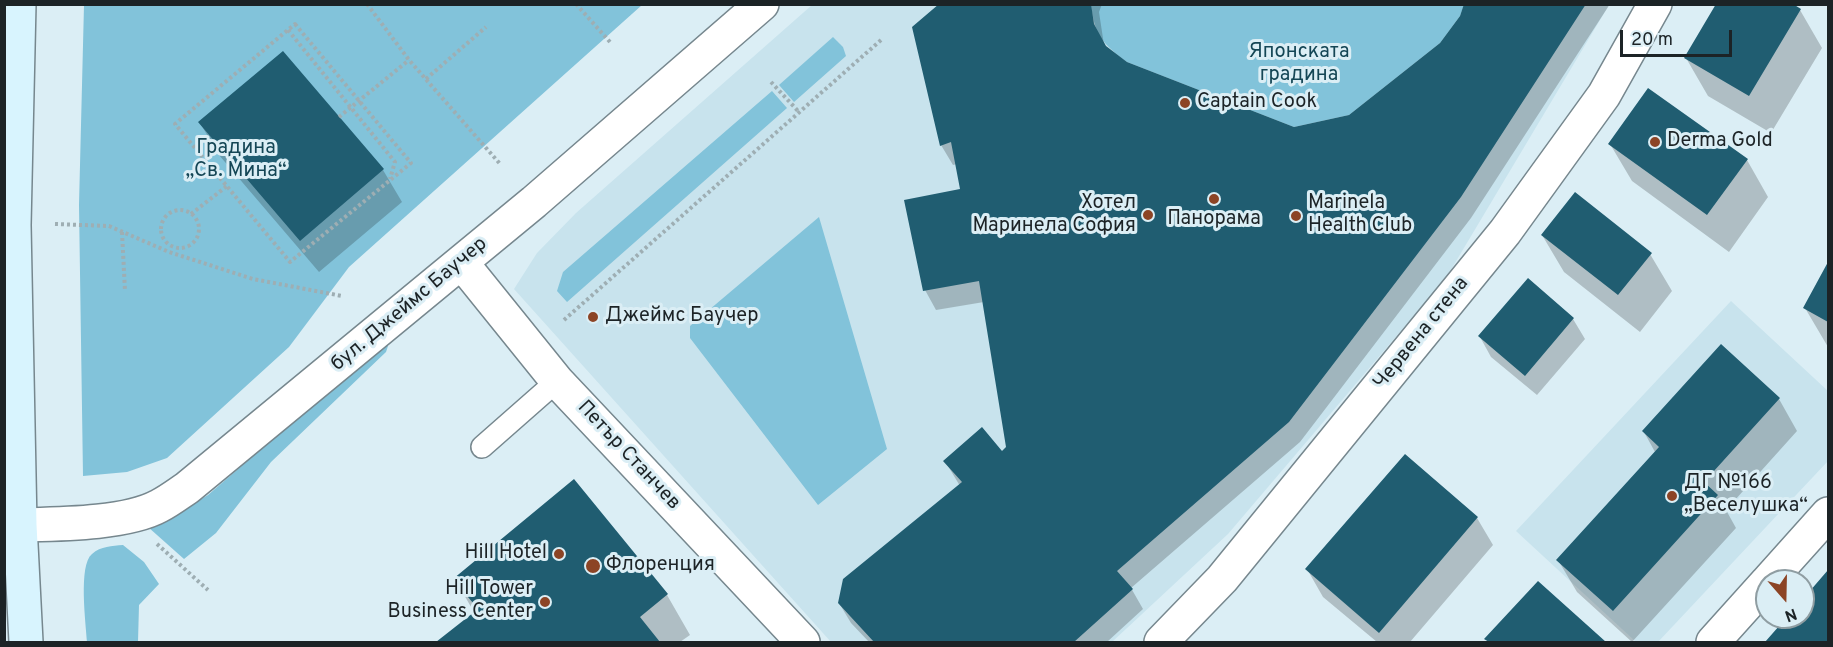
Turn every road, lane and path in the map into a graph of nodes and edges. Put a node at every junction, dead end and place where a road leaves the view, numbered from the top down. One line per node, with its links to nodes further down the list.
1 (19, 4): 11 (main road)
2 (367, 4): 10 (path)
3 (576, 4): 9 (path)
4 (762, 4): 26 (street, бул. Джеймс Баучер)
5 (1655, 4): 40 (street, Червена стена)
6 (486, 27): 12 (path)
7 (288, 30): 14 (path); 15 (path); 20 (path)
8 (882, 40): 16 (path)
9 (610, 42)
10 (409, 60): 12 (path); 14 (path)
11 (11, 79): 33 (main road)
12 (426, 79): 18 (path)
13 (771, 82): 16 (path)
14 (359, 100): 15 (path); 19 (path)
15 (350, 107): 17 (path); 19 (path)
16 (799, 112): 29 (path)
17 (339, 117)
18 (501, 165)
19 (390, 180): 20 (path)
20 (227, 186): 21 (path)
21 (191, 214): 24 (path); 24 (path)
22 (55, 224): 23 (path)
23 (122, 232): 25 (path); 27 (path)
24 (172, 246): 25 (path)
25 (169, 252): 28 (path)
26 (461, 262): 30 (street, Петър Станчев); 33 (street, бул. Джеймс Баучер)
27 (125, 291)
28 (342, 296)
29 (564, 320)
30 (557, 381): 31 (lane); 39 (street, Петър Станчев)
31 (482, 447)
32 (1828, 514): 35 (street)
33 (20, 525): 38 (main road)
34 (155, 542): 36 (path)
35 (1779, 569)
36 (208, 590)
37 (1755, 596): 41 (street)
38 (26, 642)
39 (803, 642)
40 (1161, 642)
41 (1713, 642)

